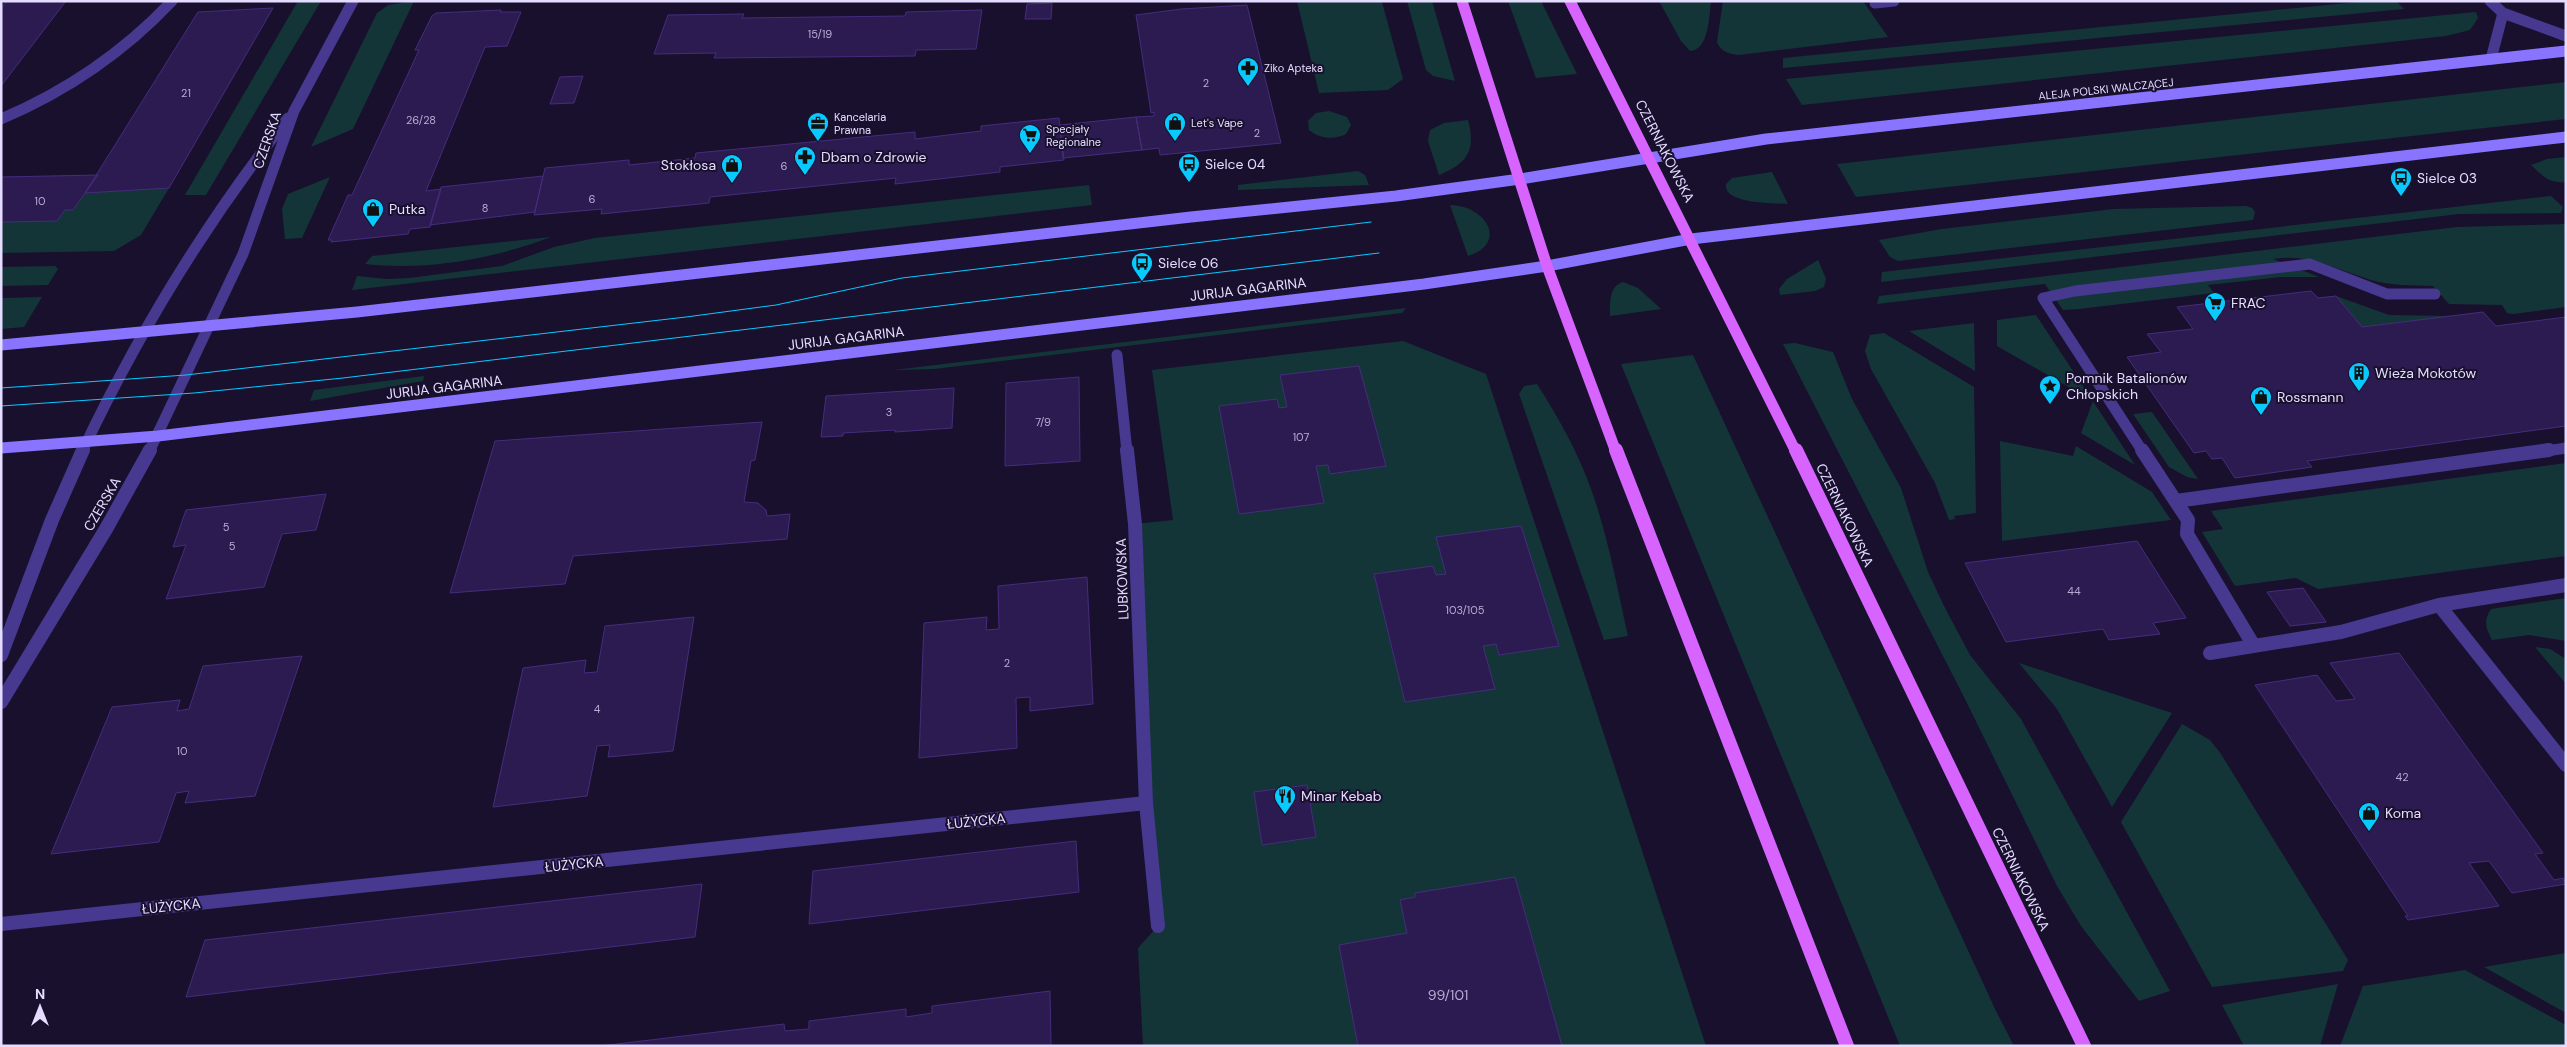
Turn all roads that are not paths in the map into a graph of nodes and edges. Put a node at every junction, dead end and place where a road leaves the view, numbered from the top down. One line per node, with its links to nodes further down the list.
1 (172, 1): 13 (street)
2 (353, 1): 12 (street)
3 (1462, 1): 16 (main road)
4 (1570, 1): 15 (main road, CZERNIAKOWSKA)
5 (1894, 1): 7 (street)
6 (2490, 1): 8 (street)
7 (1875, 3)
8 (2503, 13): 9 (street); 11 (street)
9 (2566, 36)
10 (2566, 51): 11 (main road, ALEJA POLSKI WALCZĄCEJ)
11 (2491, 59): 15 (main road, ALEJA POLSKI WALCZĄCEJ)
12 (294, 111): 20 (street, CZERSKA); 21 (street, CZERSKA)
13 (1, 119)
14 (2566, 137): 17 (main road)
15 (1650, 157): 16 (main road); 17 (main road, CZERNIAKOWSKA)
16 (1520, 179): 18 (main road); 20 (main road)
17 (1692, 239): 18 (main road, JURIJA GAGARINA); 40 (main road, CZERNIAKOWSKA)
18 (1547, 266): 24 (main road, JURIJA GAGARINA); 39 (main road)
19 (2435, 294): 28 (street)
20 (208, 327): 21 (main road); 24 (street, CZERSKA)
21 (144, 333): 22 (main road); 25 (street, CZERSKA)
22 (1, 345)
23 (1117, 355): 36 (street, LUBKOWSKA)
24 (158, 436): 25 (main road, JURIJA GAGARINA); 34 (street, CZERSKA)
25 (86, 442): 26 (main road, JURIJA GAGARINA); 33 (street, CZERSKA)
26 (1, 448)
27 (2566, 448): 28 (street)
28 (2176, 501): 31 (street)
29 (2566, 585): 30 (street)
30 (2439, 604): 31 (street); 35 (street)
31 (2254, 646): 32 (street)
32 (2210, 653)
33 (1, 655)
34 (1, 702)
35 (2566, 765)
36 (1146, 803): 37 (street, ŁUŻYCKA); 38 (street, LUBKOWSKA)
37 (1, 924)
38 (1158, 926)
39 (1847, 1046)
40 (2084, 1046)

